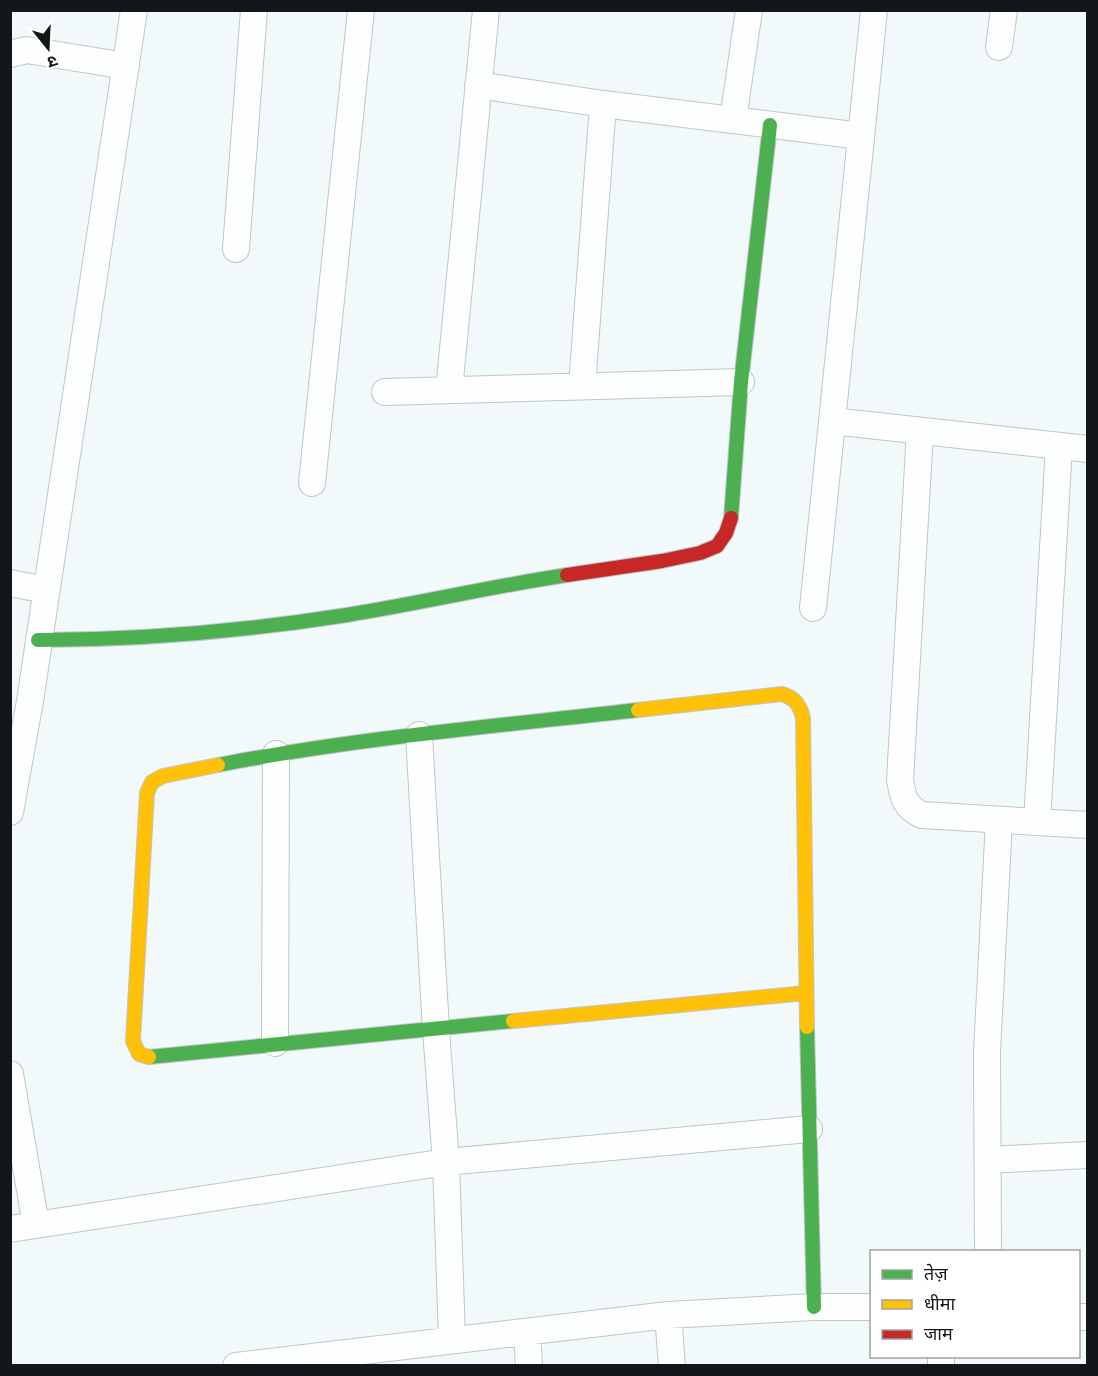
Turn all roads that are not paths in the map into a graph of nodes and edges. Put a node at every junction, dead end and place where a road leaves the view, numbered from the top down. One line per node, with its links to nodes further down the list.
1 (134, 10): 10 (street)
2 (254, 10): 16 (street)
3 (362, 10): 25 (street)
4 (486, 10): 11 (street)
5 (749, 10): 13 (street)
6 (874, 10): 15 (street)
7 (1004, 10): 8 (street)
8 (999, 47)
9 (10, 54): 10 (street)
10 (126, 66): 27 (street)
11 (478, 85): 12 (street); 19 (street)
12 (603, 104): 13 (street); 18 (street)
13 (733, 120): 14 (street)
14 (770, 125): 15 (street); 17 (street)
15 (861, 135): 21 (street)
16 (236, 249)
17 (741, 382): 18 (street); 29 (street)
18 (582, 386): 19 (street)
19 (449, 390): 20 (street)
20 (385, 392)
21 (832, 422): 22 (street); 28 (street)
22 (920, 431): 23 (street); 34 (street)
23 (1059, 446): 24 (street); 35 (street)
24 (1088, 449)
25 (312, 483)
26 (10, 583): 27 (street)
27 (46, 590): 29 (street)
28 (813, 608)
29 (38, 640): 30 (street)
30 (20, 701): 33 (street)
31 (419, 735): 32 (street); 37 (street); 38 (street)
32 (276, 754): 39 (street); 39 (street)
33 (10, 812)
34 (999, 820): 35 (street); 43 (street)
35 (1037, 822): 36 (street)
36 (1088, 825)
37 (806, 993): 38 (street); 41 (street)
38 (436, 1030): 39 (street); 44 (street)
39 (275, 1043)
40 (10, 1074): 45 (street)
41 (809, 1129): 44 (street); 48 (street)
42 (1088, 1155): 43 (street)
43 (988, 1160): 47 (street)
44 (447, 1162): 45 (street); 52 (street)
45 (36, 1225): 46 (street)
46 (10, 1229)
47 (988, 1250)
48 (814, 1307): 49 (street); 50 (street)
49 (870, 1307)
50 (668, 1316): 51 (street); 56 (street)
51 (527, 1332): 52 (street); 55 (street)
52 (452, 1339): 53 (street)
53 (376, 1357): 54 (street)
54 (236, 1365)
55 (529, 1365)
56 (672, 1365)

